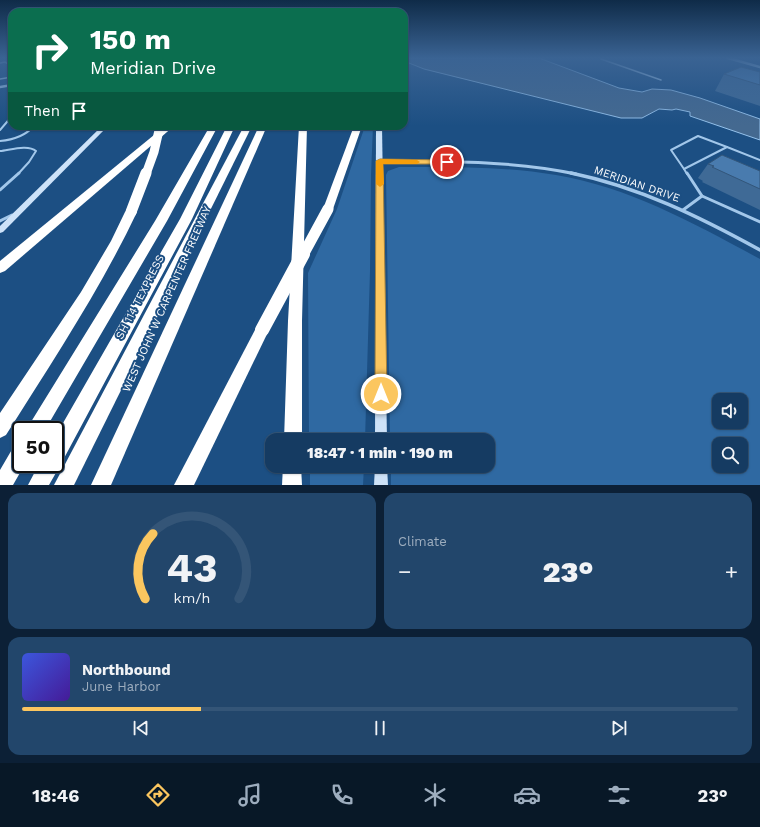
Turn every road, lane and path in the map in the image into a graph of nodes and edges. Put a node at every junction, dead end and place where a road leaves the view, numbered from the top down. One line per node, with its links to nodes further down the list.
1 (8, 121): 2 (lane)
2 (0, 130)
3 (31, 130): 14 (lane)
4 (101, 130): 23 (main road)
5 (159, 130): 30 (highway, bridge)
6 (165, 130): 28 (highway)
7 (212, 130): 29 (highway)
8 (229, 130): 33 (highway, SH 114 TEXPRESS)
9 (246, 130): 40 (highway, SH 114 TEXPRESS)
10 (261, 130): 41 (highway, WEST JOHN W CARPENTER FREEWAY)
11 (303, 130): 31 (highway)
12 (357, 130): 42 (highway, bridge)
13 (379, 130): 18 (main road)
14 (0, 141)
15 (727, 147): 17 (lane); 19 (lane); 19 (lane)
16 (0, 151): 20 (lane)
17 (760, 160)
18 (380, 161): 22 (street, MERIDIAN DRIVE); 32 (main road)
19 (684, 169): 21 (lane)
20 (0, 190)
21 (702, 196): 22 (lane); 25 (lane)
22 (683, 210): 27 (street, MERIDIAN DRIVE)
23 (17, 212): 24 (lane); 26 (main road)
24 (0, 221)
25 (760, 222)
26 (0, 230)
27 (760, 250)
28 (0, 268)
29 (40, 421)
30 (0, 429)
31 (293, 433)
32 (381, 433)
33 (64, 439)
34 (12, 468): 38 (highway)
35 (45, 473): 39 (highway)
36 (292, 473): 43 (highway)
37 (381, 473): 44 (main road)
38 (2, 485)
39 (38, 485)
40 (64, 485)
41 (101, 485)
42 (184, 485)
43 (292, 485)
44 (381, 485)

